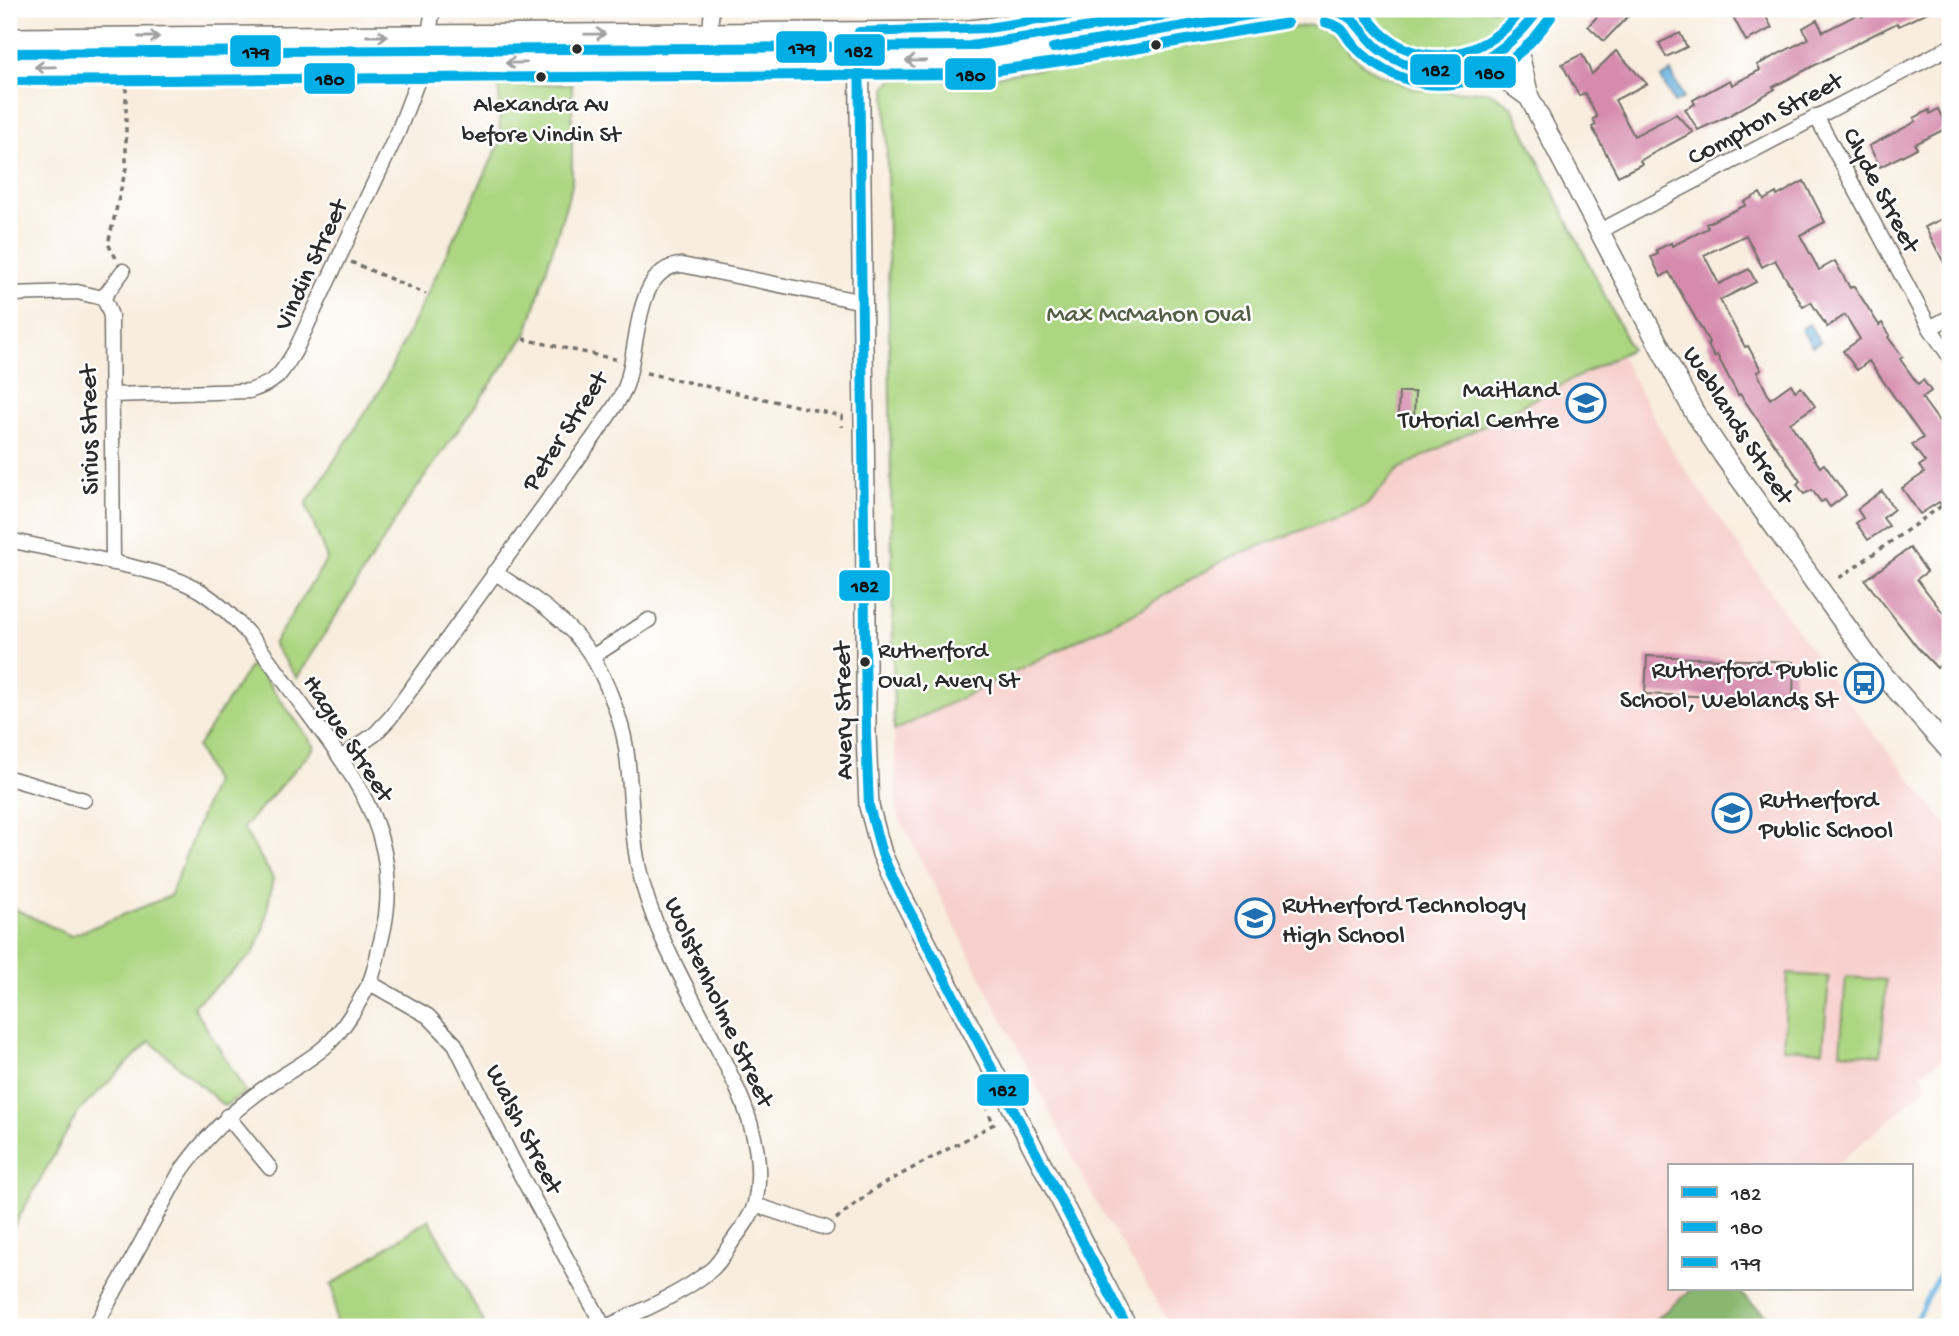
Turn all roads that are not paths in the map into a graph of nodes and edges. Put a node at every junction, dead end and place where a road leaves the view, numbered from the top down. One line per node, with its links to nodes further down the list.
1 (433, 9): 11 (street, Vindin Street)
2 (712, 9): 9 (street)
3 (1107, 9): 10 (main road)
4 (1285, 9): 8 (main road)
5 (1331, 9): 7 (main road)
6 (1539, 9): 14 (main road)
7 (1349, 14): 18 (main road)
8 (1199, 16): 17 (main road, one-way to 17)
9 (710, 32): 10 (main road); 11 (main road, one-way to 9); 16 (street)
10 (859, 32): 17 (main road, Avery Street)
11 (429, 36): 12 (main road, one-way to 11); 19 (street, Vindin Street)
12 (81, 37): 13 (main road); 20 (lane)
13 (9, 38)
14 (1516, 41): 18 (main road); 22 (main road, Weblands Street)
15 (1950, 47): 23 (street, Compton Street)
16 (706, 60): 17 (main road); 19 (main road, one-way to 19)
17 (859, 62): 28 (main road, Avery Street)
18 (1482, 63): 22 (main road, Weblands Street)
19 (424, 64): 20 (main road); 32 (street, Vindin Street)
20 (82, 66): 21 (main road, one-way to 21)
21 (9, 67)
22 (1529, 97): 24 (main road, Weblands Street)
23 (1816, 116): 24 (street, Compton Street); 30 (street, Clyde Street)
24 (1601, 231): 38 (main road, Weblands Street)
25 (123, 271): 27 (street)
26 (9, 294): 27 (street)
27 (103, 298): 32 (street, Sirius Street)
28 (863, 302): 35 (street, Peter Street); 49 (main road, Avery Street)
29 (1950, 317): 30 (street)
30 (1930, 328): 31 (street, Clyde Street)
31 (1950, 357)
32 (111, 395): 34 (street, Sirius Street)
33 (9, 540): 34 (street, Hague Street)
34 (113, 563): 39 (street, Hague Street)
35 (495, 572): 37 (street, Wolstenholme Street); 39 (street, Peter Street)
36 (649, 620): 37 (street)
37 (592, 657): 45 (street, Wolstenholme Street)
38 (1950, 751)
39 (341, 758): 42 (street, Hague Street)
40 (9, 778): 41 (street)
41 (84, 800)
42 (370, 983): 43 (street, Hague Street); 48 (street, Walsh Street)
43 (227, 1116): 44 (street); 47 (street, Hague Street)
44 (271, 1168)
45 (755, 1205): 46 (street); 48 (street, Wolstenholme Street)
46 (826, 1228)
47 (95, 1327)
48 (605, 1327)
49 (1127, 1327)

